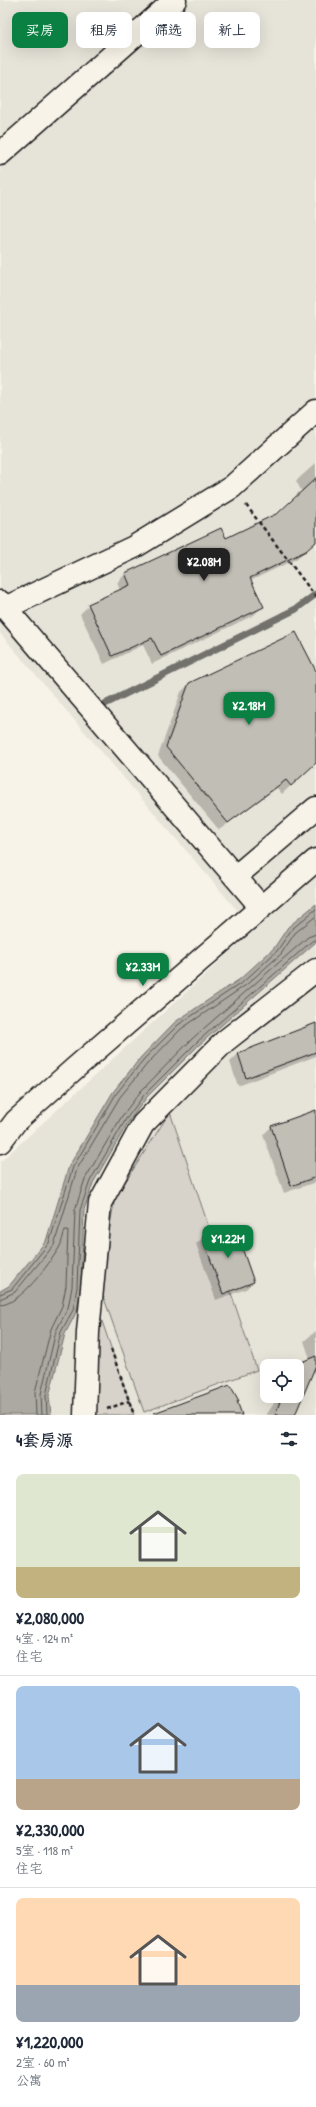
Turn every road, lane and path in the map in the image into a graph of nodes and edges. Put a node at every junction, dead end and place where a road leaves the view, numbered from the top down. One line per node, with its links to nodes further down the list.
1 (175, 0): 2 (street)
2 (0, 154)
3 (316, 411): 4 (street)
4 (232, 487): 5 (path); 6 (street)
5 (316, 597)
6 (2, 605): 9 (street)
7 (316, 808): 9 (street)
8 (316, 860): 10 (street)
9 (235, 877): 10 (street)
10 (261, 907): 12 (street)
11 (316, 970): 14 (street)
12 (0, 1142)
13 (109, 1343): 15 (path)
14 (85, 1415)
15 (134, 1415)

